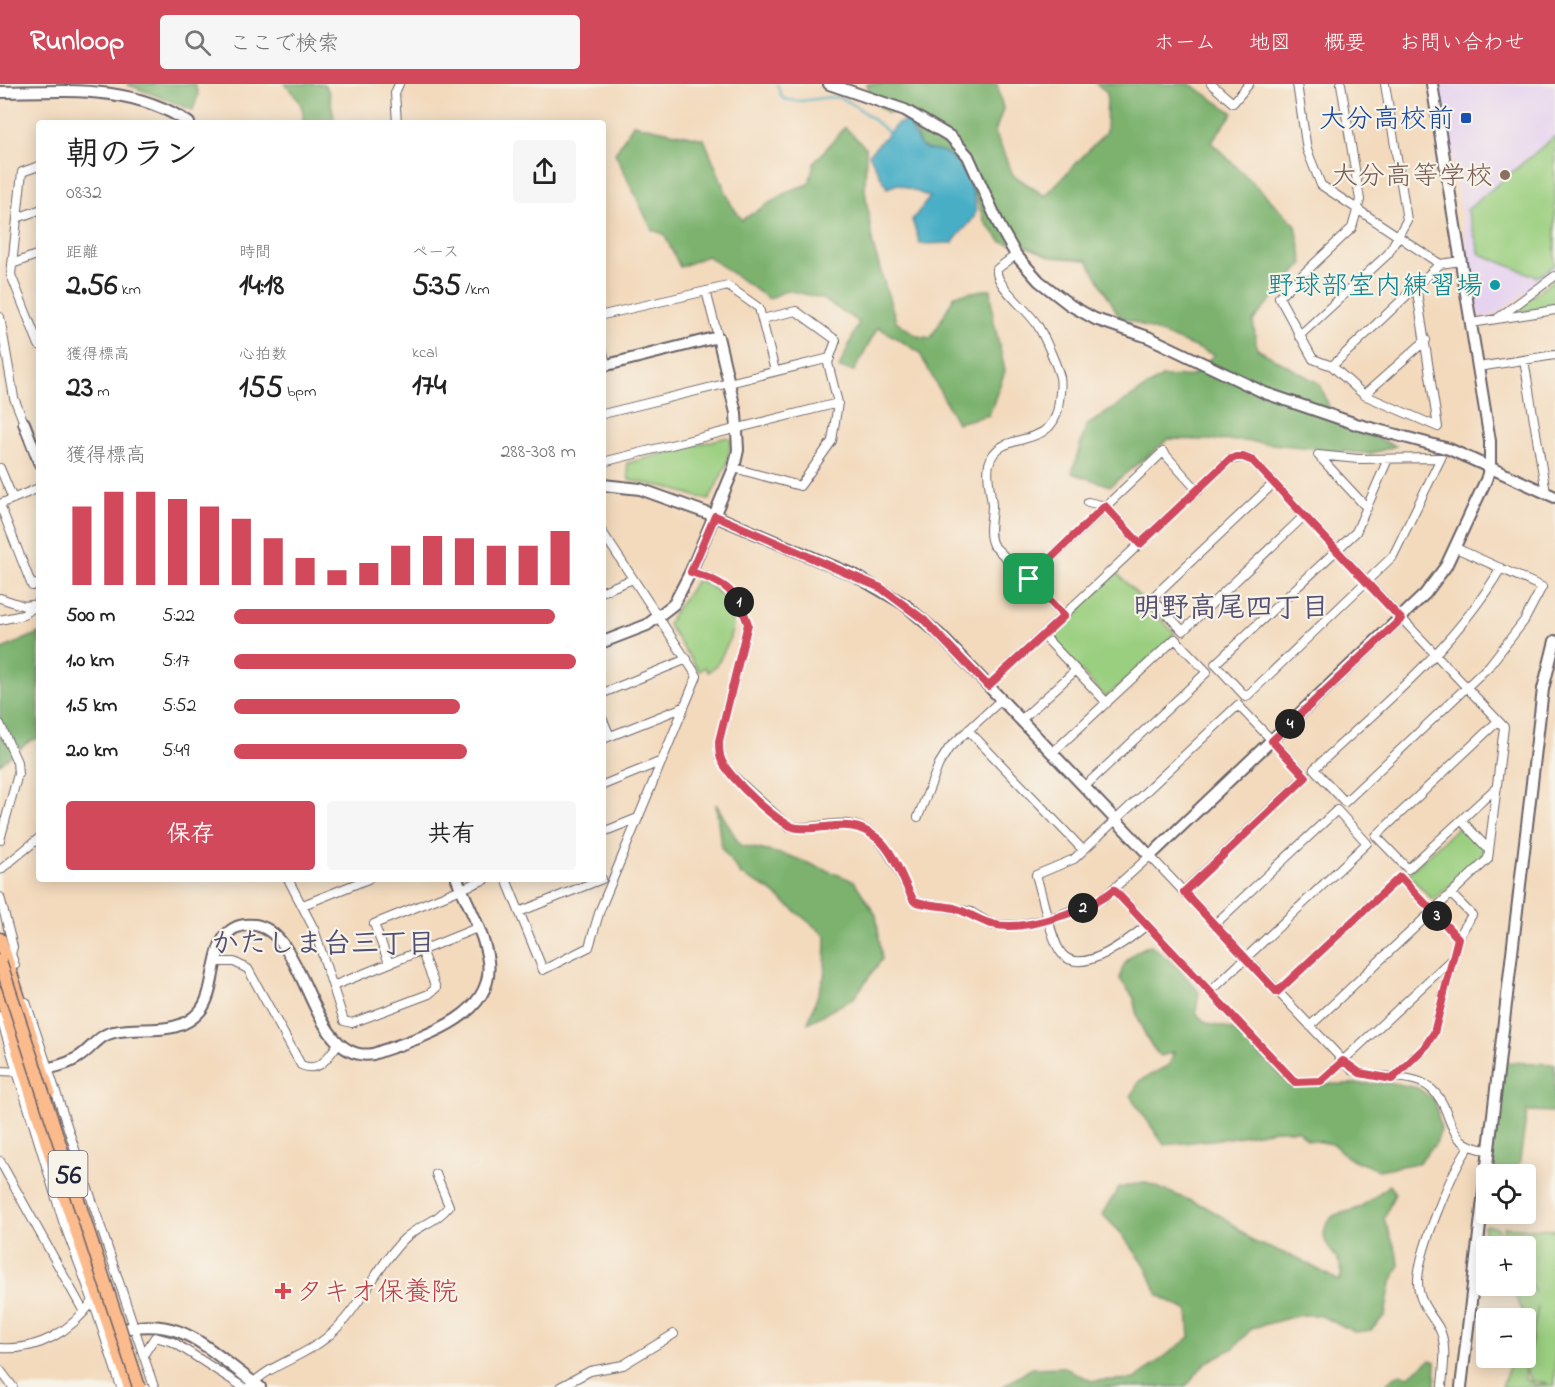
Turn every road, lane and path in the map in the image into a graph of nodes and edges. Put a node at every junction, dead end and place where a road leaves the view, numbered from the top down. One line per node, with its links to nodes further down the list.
1 (399, 84): 12 (street)
2 (829, 84): 19 (street)
3 (1210, 84): 4 (street)
4 (1249, 84)
5 (1297, 84): 14 (street)
6 (1341, 84): 14 (street)
7 (1385, 84): 17 (street)
8 (1432, 84): 20 (street)
9 (16, 88): 10 (street); 11 (street)
10 (0, 92)
11 (184, 120)
12 (397, 120)
13 (36, 167): 16 (street)
14 (1359, 210): 17 (street); 32 (street)
15 (36, 211): 16 (street)
16 (17, 218): 21 (street)
17 (1399, 236): 22 (street); 32 (street)
18 (36, 255): 21 (street)
19 (1016, 255): 52 (street); 74 (street)
20 (1461, 261): 22 (street); 31 (street)
21 (12, 264): 34 (street)
22 (1440, 264): 24 (street)
23 (1555, 276): 30 (street)
24 (1416, 286): 35 (street); 40 (street)
25 (706, 291): 27 (street); 29 (street); 33 (street)
26 (1555, 310): 30 (street)
27 (606, 314)
28 (0, 317): 47 (street)
29 (762, 319): 37 (street); 42 (street)
30 (1496, 319): 31 (street)
31 (1471, 323): 41 (street)
32 (1299, 336): 40 (street)
33 (718, 337): 39 (street); 43 (street)
34 (36, 338)
35 (1426, 340): 44 (street); 44 (street)
36 (1555, 355): 38 (street)
37 (830, 358): 42 (street); 45 (street)
38 (1524, 360): 41 (street); 59 (street)
39 (606, 366)
40 (1332, 366): 44 (street)
41 (1478, 367): 52 (street)
42 (775, 371): 43 (street)
43 (729, 383): 46 (street); 48 (street)
44 (1364, 394)
45 (838, 404): 48 (street); 54 (street)
46 (606, 413)
47 (24, 423): 49 (street)
48 (738, 428): 51 (street); 54 (street)
49 (36, 454)
50 (1388, 459): 64 (street); 64 (street); 75 (street)
51 (606, 461)
52 (1490, 467): 59 (street); 69 (street)
53 (0, 468): 60 (street)
54 (734, 468): 65 (street)
55 (1274, 483): 58 (street); 66 (street); 66 (street)
56 (606, 485): 65 (street)
57 (36, 489): 60 (street)
58 (1198, 491): 63 (street); 68 (street)
59 (1551, 495)
60 (13, 499): 62 (street)
61 (1088, 502): 63 (street)
62 (0, 505): 76 (street)
63 (1105, 506): 68 (street); 74 (street)
64 (1367, 508): 70 (street)
65 (715, 516): 72 (street); 91 (street)
66 (1304, 516): 70 (street)
67 (606, 543): 73 (street)
68 (1140, 544): 81 (street)
69 (1456, 548): 71 (street); 83 (street)
70 (1336, 550): 75 (street); 75 (street)
71 (1501, 568): 88 (street); 92 (street)
72 (691, 572): 82 (street); 133 (street)
73 (633, 579): 77 (street); 82 (street)
74 (1029, 579): 81 (street)
75 (1367, 583): 83 (street)
76 (36, 584)
77 (606, 590)
78 (0, 598): 79 (street)
79 (36, 605)
80 (36, 606): 84 (street)
81 (1064, 616): 85 (street)
82 (659, 618): 86 (street); 89 (street)
83 (1401, 619): 88 (street); 102 (street)
84 (0, 620)
85 (1043, 635): 90 (street); 91 (street)
86 (606, 641)
87 (1555, 641): 159 (street)
88 (1435, 655): 92 (street); 92 (street)
89 (687, 659): 93 (street); 96 (street)
90 (1076, 670): 95 (street); 97 (street)
91 (988, 686): 94 (street)
92 (1467, 688): 98 (street)
93 (606, 692)
94 (1002, 700): 97 (street); 100 (street)
95 (1107, 703): 103 (street); 106 (street)
96 (684, 707): 101 (street); 104 (street)
97 (1021, 720): 103 (street)
98 (1498, 721): 107 (street); 111 (street)
99 (0, 724): 113 (street)
100 (968, 730): 108 (street); 115 (street)
101 (606, 737)
102 (1272, 741): 110 (street); 117 (street); 127 (street)
103 (1052, 753): 106 (street)
104 (662, 761): 105 (street); 109 (street)
105 (606, 784)
106 (1084, 787): 110 (street)
107 (1497, 787): 111 (street); 116 (street)
108 (918, 817)
109 (638, 818): 112 (street); 119 (street)
110 (1116, 820): 115 (street); 117 (street)
111 (1461, 820): 116 (street)
112 (606, 831)
113 (0, 840)
114 (36, 840): 118 (street)
115 (1083, 850): 133 (street)
116 (1489, 850): 128 (street)
117 (1150, 856): 126 (street); 127 (street)
118 (0, 870)
119 (615, 874): 120 (street); 132 (street)
120 (606, 878)
121 (290, 882): 130 (street)
122 (360, 882): 130 (street)
123 (507, 882): 132 (street)
124 (595, 882): 132 (street)
125 (459, 884): 136 (street); 144 (street)
126 (1114, 890): 133 (street); 134 (street)
127 (1184, 892): 135 (street)
128 (1450, 894): 131 (street); 137 (street)
129 (0, 897): 154 (street)
130 (303, 905): 146 (street)
131 (1432, 911): 137 (street); 148 (street); 151 (street)
132 (519, 912)
133 (1049, 919): 134 (street)
134 (1147, 925): 147 (street)
135 (1214, 925): 141 (street); 141 (street)
136 (477, 928): 139 (street); 152 (street)
137 (1458, 938): 142 (street)
138 (0, 939): 140 (main road)
139 (421, 950): 144 (street); 146 (street)
140 (2, 957): 154 (main road); 170 (main road, 56, bridge)
141 (1246, 958): 147 (street); 148 (street)
142 (1453, 958): 153 (street); 157 (street)
143 (215, 962): 152 (street); 152 (street); 154 (street)
144 (389, 963): 146 (street)
145 (0, 978): 170 (main road, 56, bridge)
146 (333, 986)
147 (1210, 992): 153 (street)
148 (1277, 992): 151 (street)
149 (0, 993): 156 (main road)
150 (0, 1016): 156 (street)
151 (1310, 1026): 153 (street)
152 (338, 1044)
153 (1343, 1061): 157 (street)
154 (45, 1069): 156 (street); 164 (main road)
155 (0, 1071): 156 (street)
156 (21, 1072): 162 (main road)
157 (1392, 1079): 158 (street)
158 (1469, 1147): 159 (street); 176 (street)
159 (1489, 1150): 177 (street)
160 (0, 1161): 163 (street)
161 (436, 1174): 171 (street)
162 (93, 1295): 163 (street); 165 (main road); 170 (street)
163 (84, 1312): 167 (street)
164 (130, 1328): 165 (street); 168 (street); 171 (street); 173 (main road)
165 (112, 1332): 170 (main road)
166 (674, 1334): 175 (street)
167 (0, 1348)
168 (144, 1353): 171 (street); 174 (street)
169 (0, 1370): 172 (street)
170 (130, 1385)
171 (251, 1386)
172 (13, 1387)
173 (145, 1387)
174 (154, 1387)
175 (560, 1387)
176 (1442, 1387)
177 (1461, 1387)

